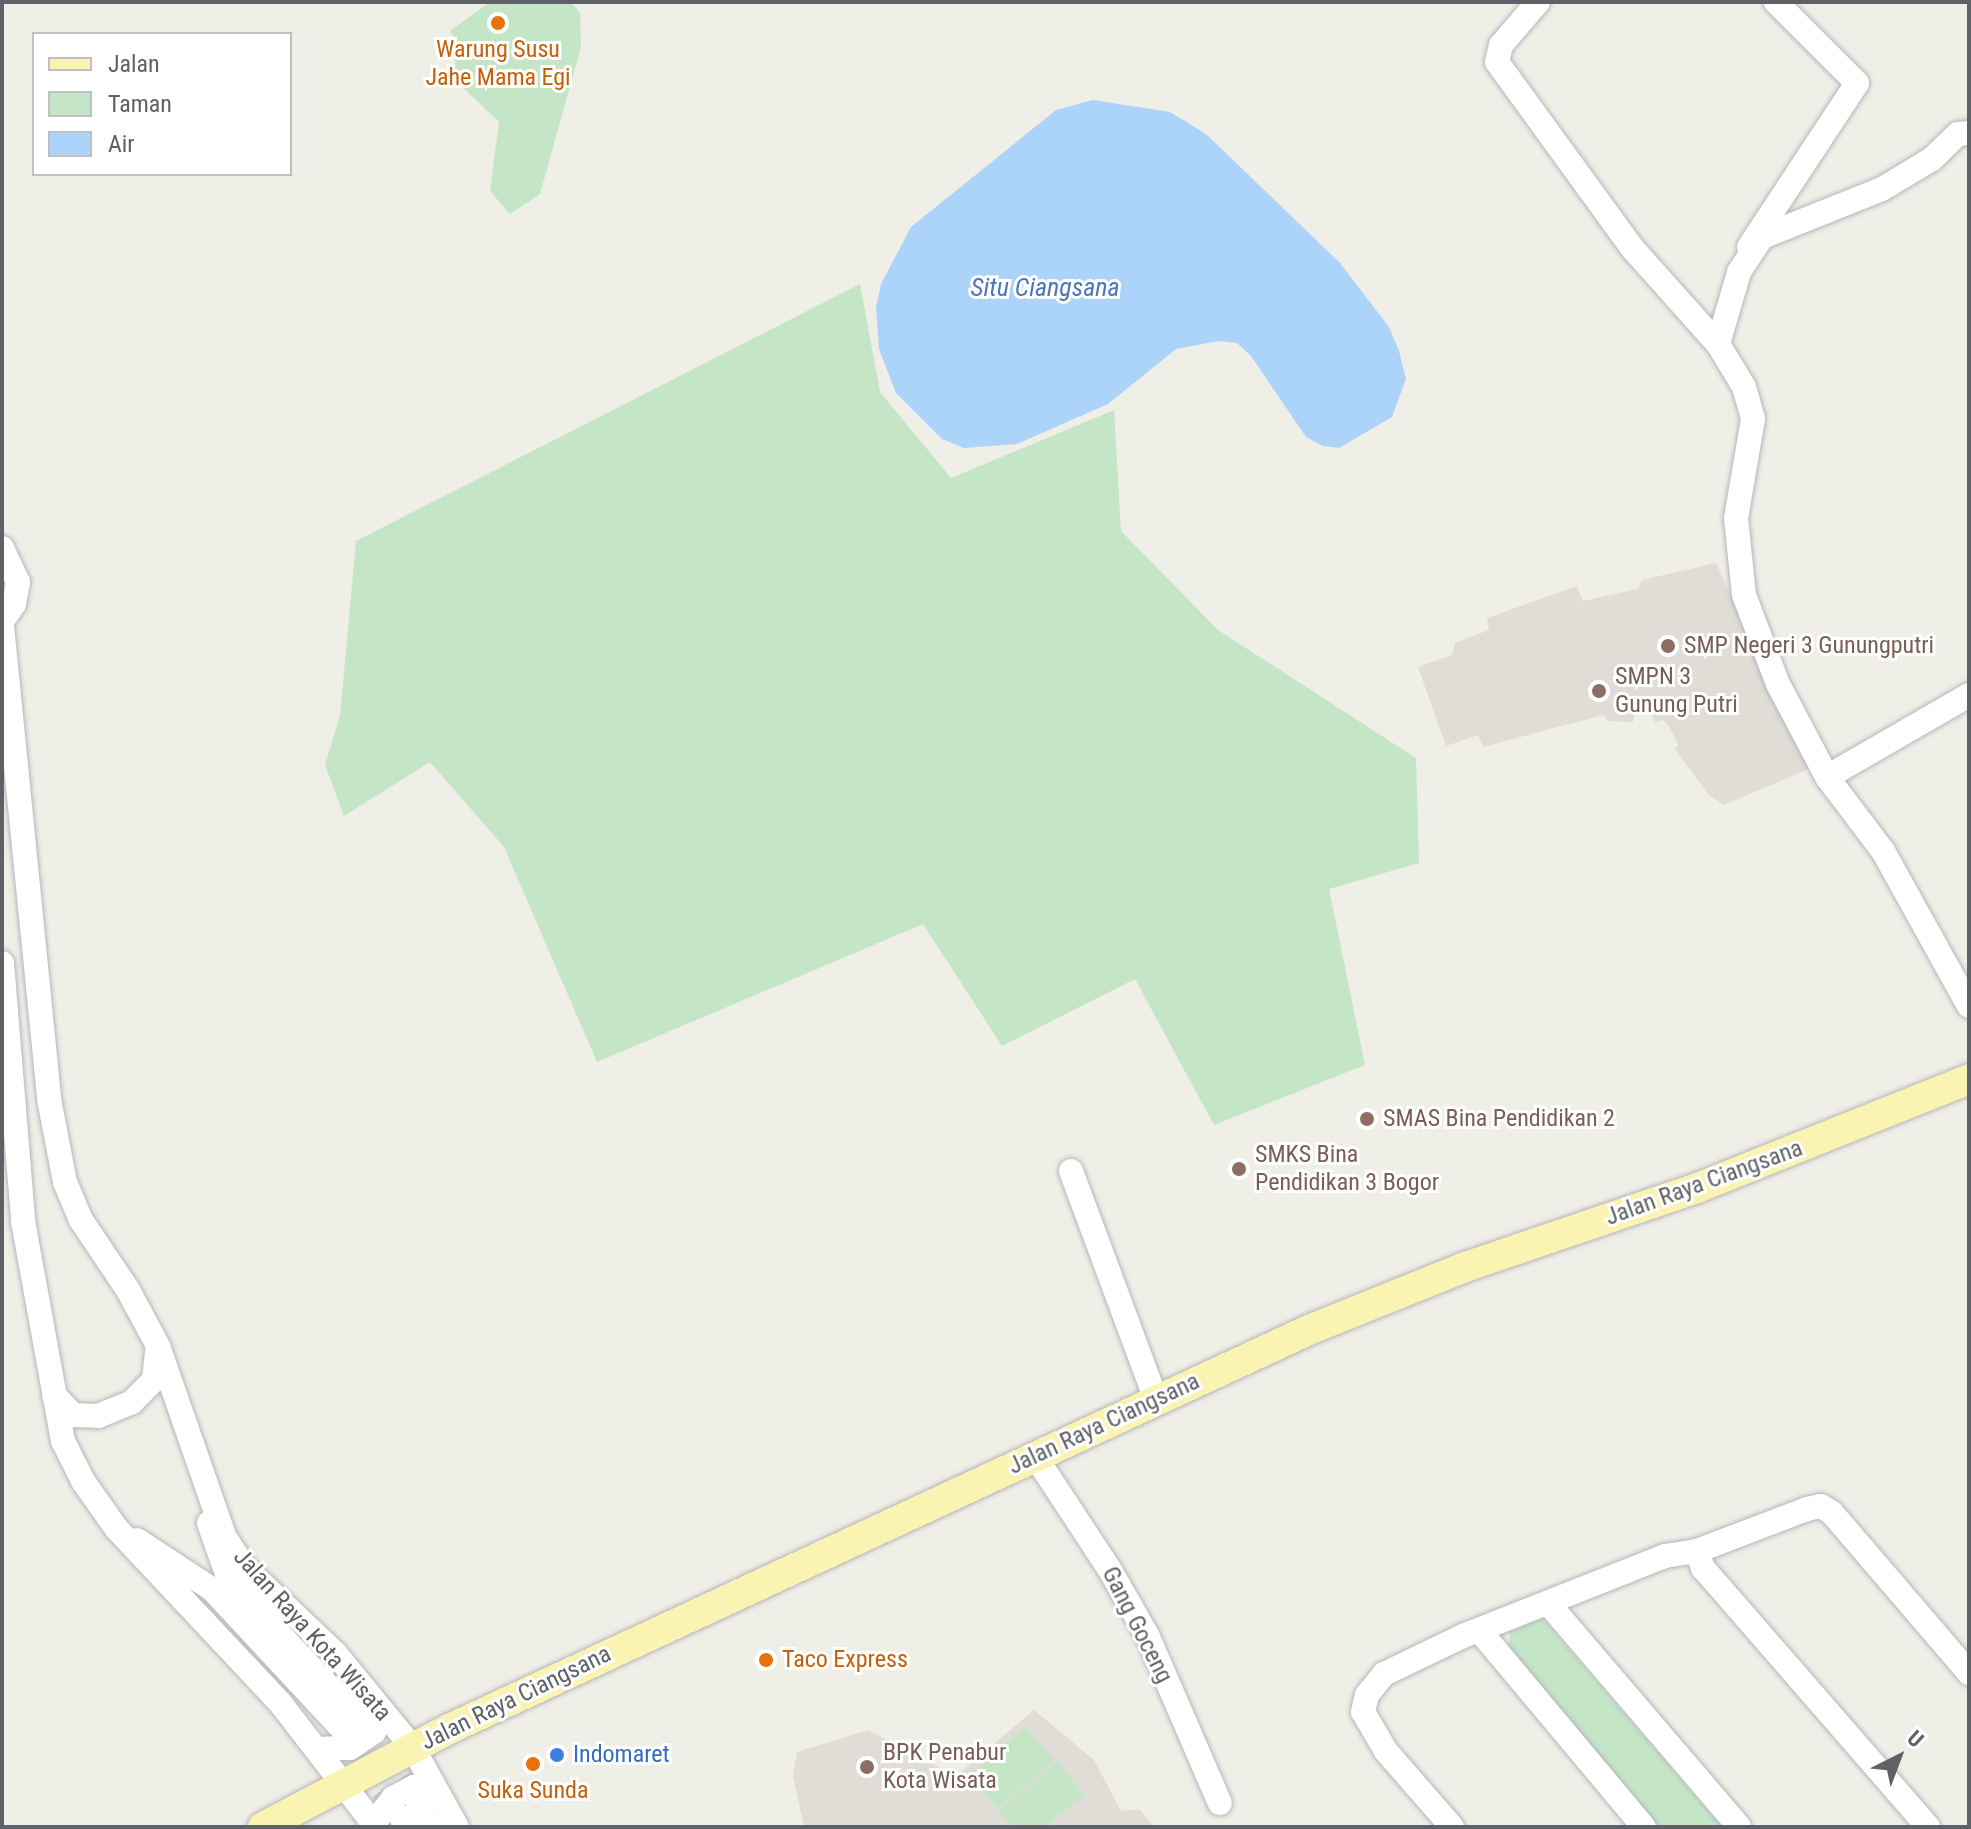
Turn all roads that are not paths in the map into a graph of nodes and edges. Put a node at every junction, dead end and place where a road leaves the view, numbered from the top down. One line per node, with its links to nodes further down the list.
1 (1538, 2): 5 (street)
2 (1776, 2): 4 (street)
3 (1969, 133): 4 (street)
4 (1739, 272): 5 (street)
5 (1718, 344): 9 (street)
6 (2, 548): 7 (street)
7 (2, 624): 14 (street, Jalan Raya Kota Wisata)
8 (1969, 695): 9 (street)
9 (1827, 777): 11 (street)
10 (2, 963): 15 (street)
11 (1969, 1006)
12 (1969, 1079): 16 (main road, Jalan Raya Ciangsana)
13 (1071, 1171): 16 (street)
14 (163, 1383): 17 (street); 18 (street, Jalan Raya Kota Wisata)
15 (54, 1395): 17 (street); 19 (street)
16 (1156, 1400): 20 (main road, Jalan Raya Ciangsana)
17 (73, 1415): 19 (street)
18 (188, 1431): 21 (street); 26 (street, Jalan Raya Kota Wisata)
19 (63, 1441): 21 (street)
20 (1035, 1456): 27 (main road, Jalan Raya Ciangsana); 30 (street, Gang Goceng)
21 (116, 1528): 28 (street)
22 (1697, 1551): 23 (street); 25 (street); 38 (street)
23 (1548, 1603): 24 (street); 37 (street)
24 (1479, 1630): 35 (street); 36 (street)
25 (1969, 1673)
26 (382, 1711): 27 (street, Jalan Raya Kota Wisata); 28 (street)
27 (413, 1748): 29 (main road, Jalan Raya Ciangsana); 31 (street, Jalan Raya Kota Wisata)
28 (317, 1749): 29 (street)
29 (346, 1783): 32 (street); 33 (main road, Jalan Raya Ciangsana)
30 (1220, 1803)
31 (419, 1815): 32 (street); 34 (street, Jalan Raya Kota Wisata)
32 (374, 1825)
33 (263, 1827)
34 (457, 1827)
35 (1452, 1827)
36 (1644, 1827)
37 (1739, 1827)
38 (1928, 1827)

